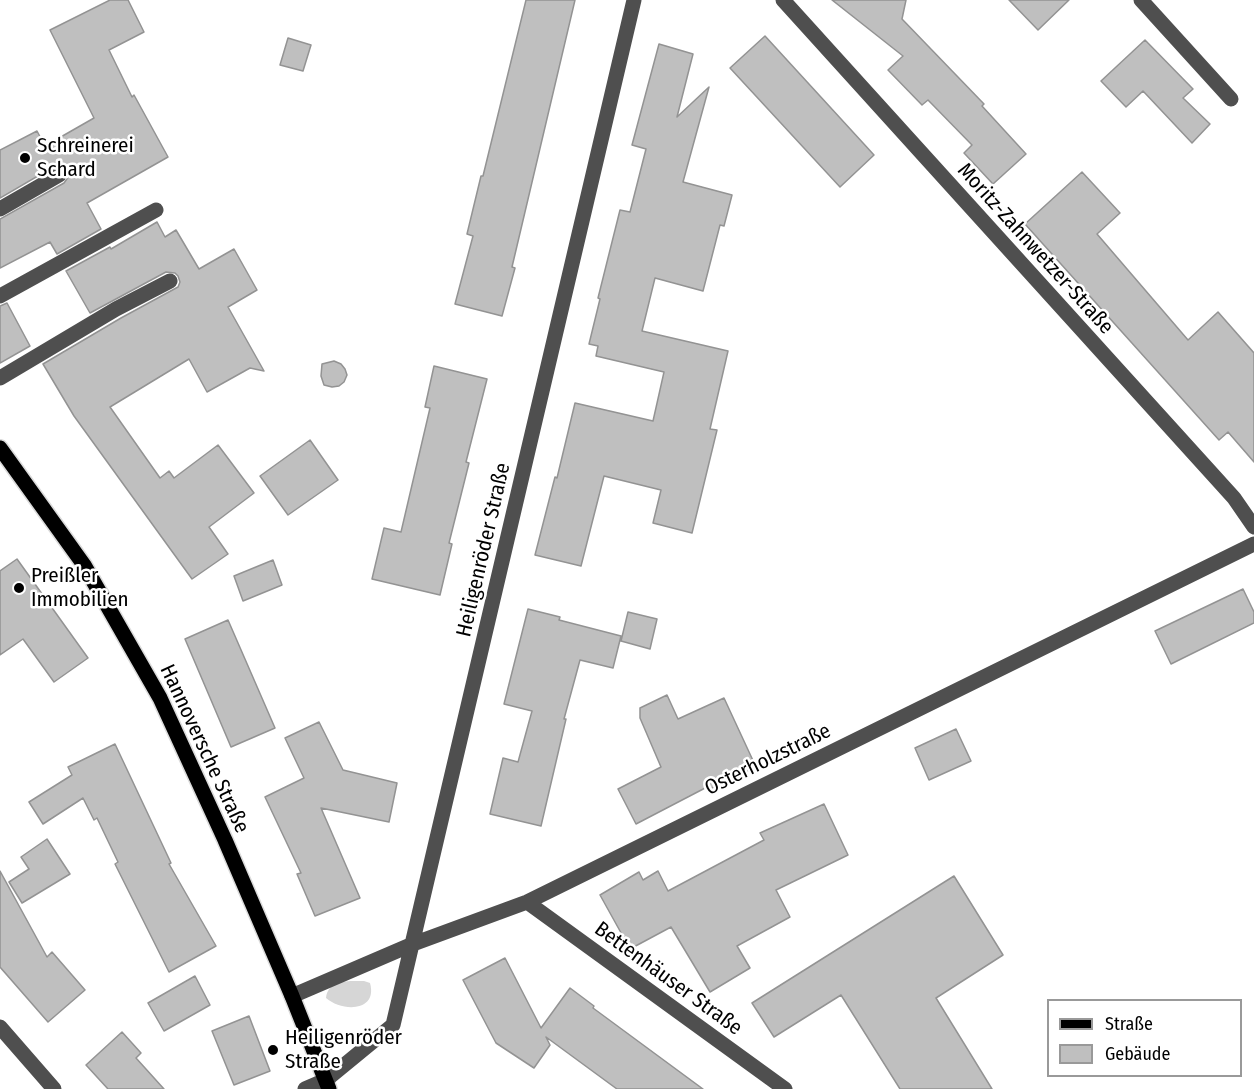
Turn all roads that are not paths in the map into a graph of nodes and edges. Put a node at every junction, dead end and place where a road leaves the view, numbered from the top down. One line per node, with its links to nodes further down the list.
1 (634, 0): 15 (street, Heiligenröder Straße)
2 (783, 0): 12 (street, Moritz-Zahnwetzer-Straße)
3 (1141, 0): 4 (street)
4 (1232, 99)
5 (59, 176): 6 (street)
6 (0, 209)
7 (156, 210): 9 (street)
8 (170, 281): 10 (street)
9 (0, 296)
10 (0, 378)
11 (0, 448): 16 (main road, Hannoversche Straße)
12 (1254, 527)
13 (1254, 544): 14 (street, Osterholzstraße)
14 (527, 902): 15 (street, Osterholzstraße); 21 (street, Bettenhäuser Straße)
15 (413, 944): 16 (street, Osterholzstraße); 18 (street, Heiligenröder Straße)
16 (292, 996): 18 (main road, Hannoversche Straße)
17 (0, 1027): 19 (street)
18 (328, 1085): 20 (street, Heiligenröder Straße)
19 (54, 1089)
20 (305, 1089)
21 (785, 1089)

